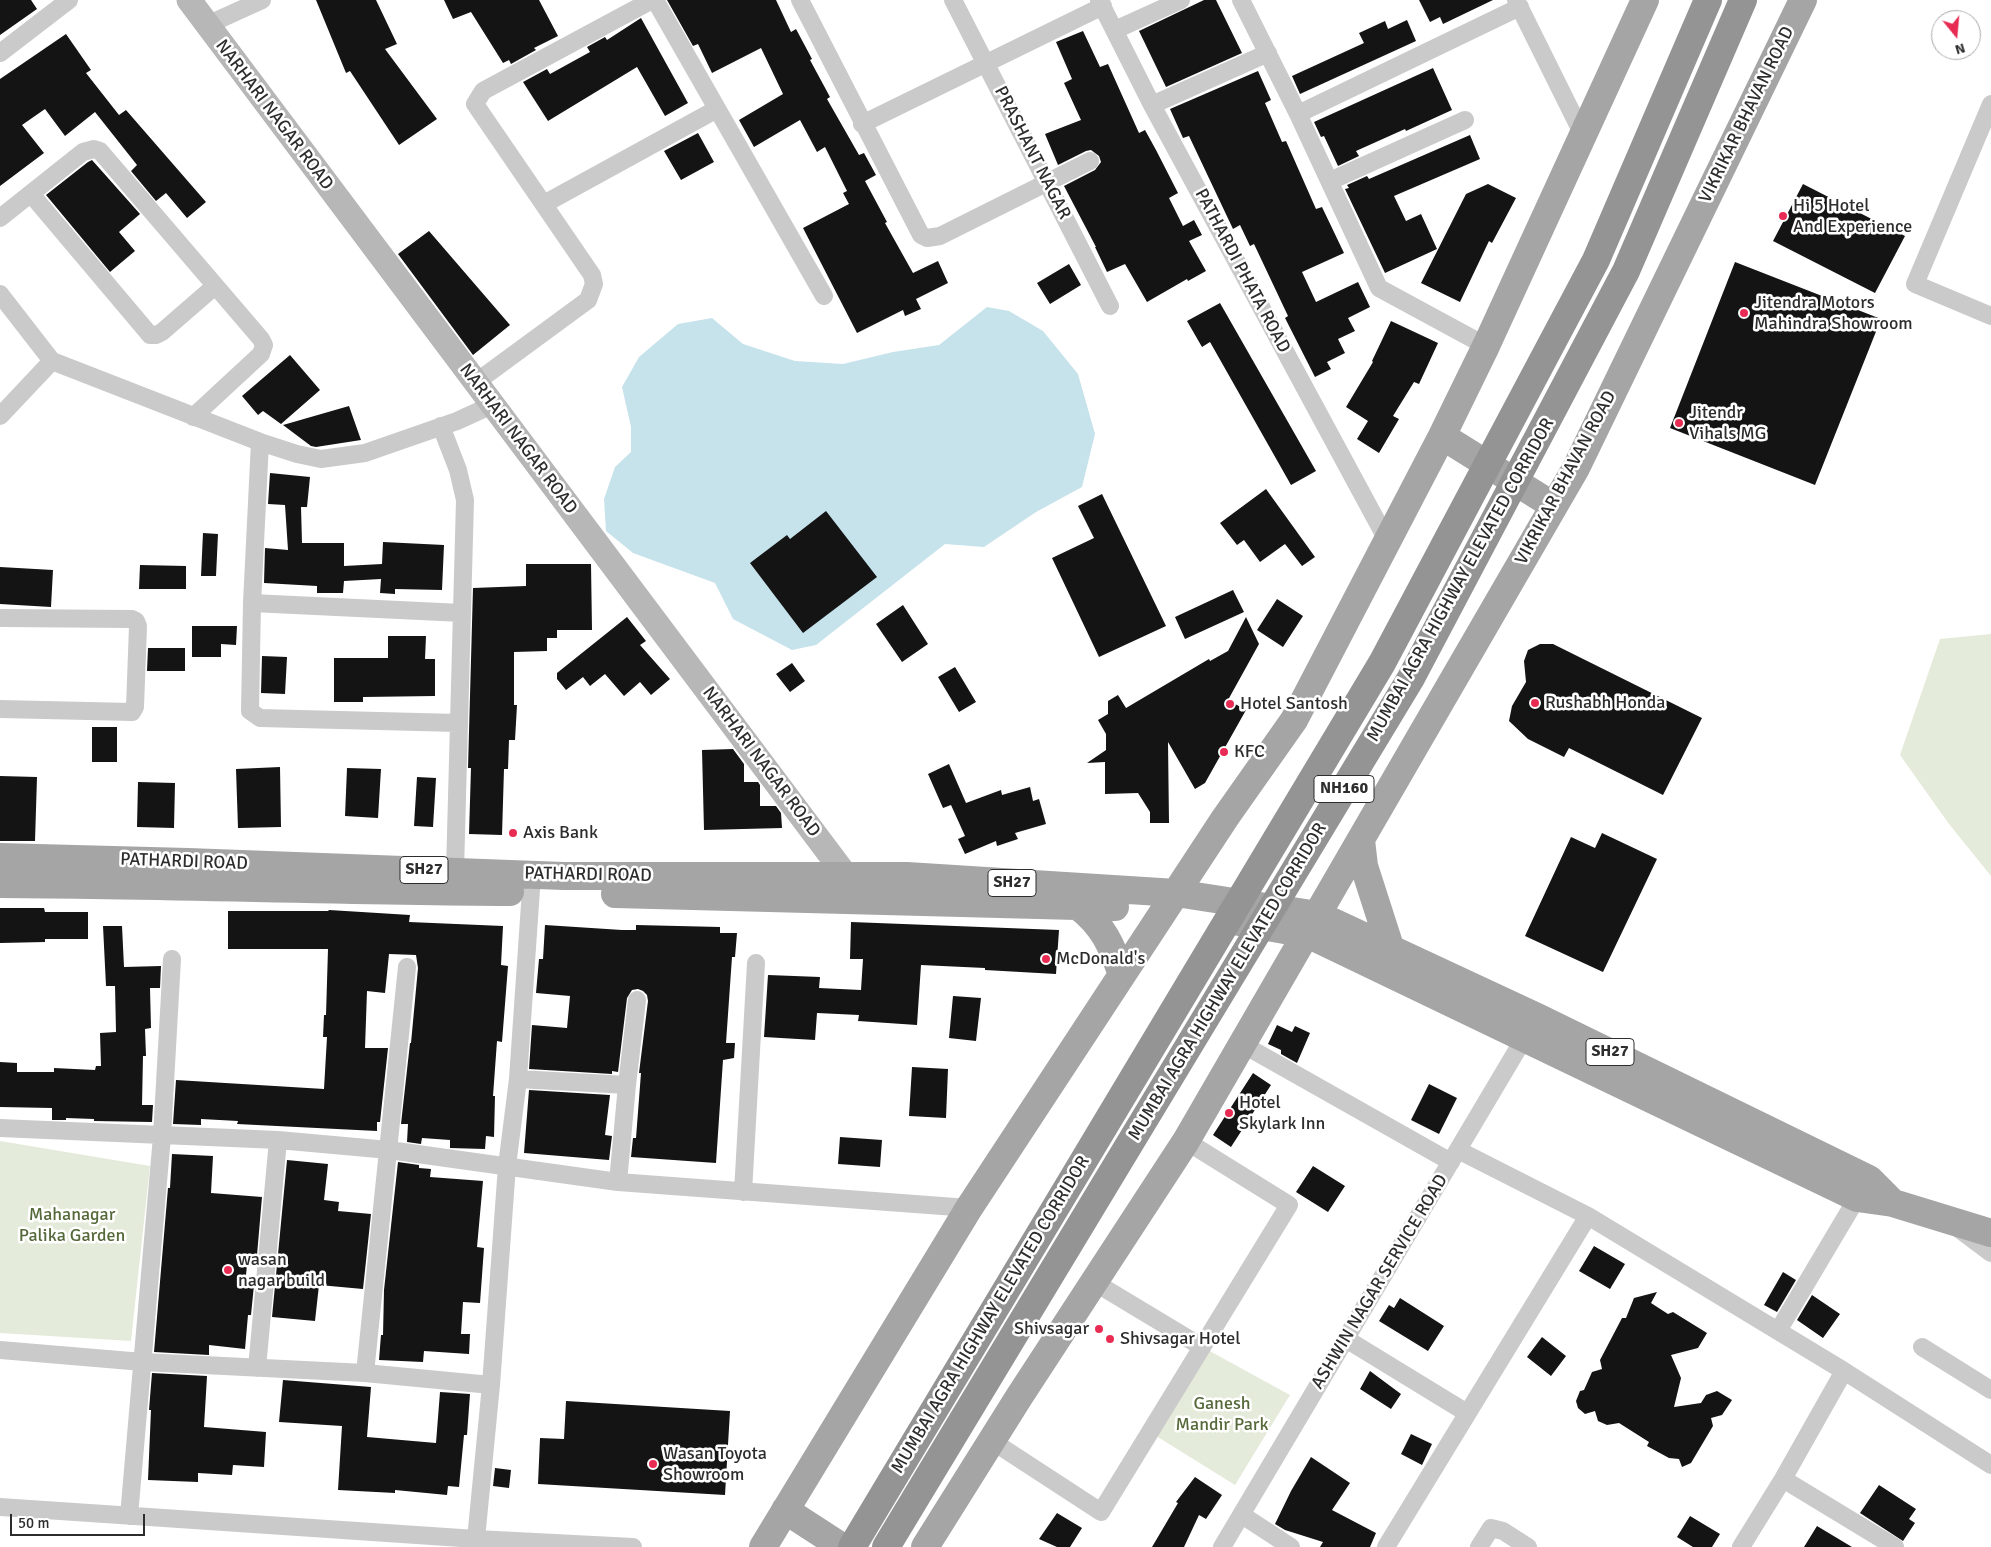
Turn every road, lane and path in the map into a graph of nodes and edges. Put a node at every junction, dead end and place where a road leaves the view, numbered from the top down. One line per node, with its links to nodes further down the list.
1 (69, 0): 17 (street)
2 (189, 0): 15 (street, NARHARI NAGAR ROAD)
3 (262, 0): 15 (street)
4 (654, 0): 22 (street); 31 (street)
5 (800, 0): 25 (street)
6 (953, 0): 19 (street, PRASHANT NAGAR)
7 (1181, 0): 16 (street)
8 (1241, 0): 18 (street)
9 (1645, 0): 26 (main road)
10 (1708, 0): 114 (highway, MUMBAI AGRA HIGHWAY ELEVATED CORRIDOR / NH160, bridge)
11 (1743, 0): 115 (highway, MUMBAI AGRA HIGHWAY ELEVATED CORRIDOR / NH160, bridge)
12 (1803, 0): 47 (main road, VIKRIKAR BHAVAN ROAD)
13 (1101, 3): 16 (street, PATHARDI PHATA ROAD); 19 (street)
14 (1518, 4): 23 (street); 26 (street)
15 (207, 25): 40 (street, NARHARI NAGAR ROAD)
16 (1115, 30): 21 (street, PATHARDI PHATA ROAD)
17 (0, 53)
18 (1268, 53): 21 (street); 23 (street)
19 (986, 63): 25 (street); 29 (street, PRASHANT NAGAR)
20 (1991, 104): 37 (street)
21 (1152, 105): 48 (street, PATHARDI PHATA ROAD)
22 (717, 109): 31 (street); 35 (street)
23 (1298, 114): 28 (street)
24 (1465, 120): 28 (street)
25 (862, 124): 29 (street)
26 (1583, 135): 38 (main road)
27 (1090, 161): 29 (street)
28 (1330, 182): 38 (street)
29 (1047, 183): 36 (street, PRASHANT NAGAR)
30 (31, 194): 32 (street); 33 (street); 33 (street)
31 (544, 204): 40 (street)
32 (0, 218)
33 (215, 286): 43 (street)
34 (0, 294): 39 (street)
35 (824, 296)
36 (1110, 306)
37 (1991, 316)
38 (1486, 346): 45 (main road)
39 (52, 362): 42 (street); 43 (street)
40 (475, 383): 41 (street, NARHARI NAGAR ROAD)
41 (492, 405): 44 (street); 59 (street, NARHARI NAGAR ROAD)
42 (0, 416)
43 (193, 417): 46 (street)
44 (441, 426): 46 (street); 50 (street)
45 (1442, 436): 47 (main road); 48 (main road)
46 (260, 442): 49 (street)
47 (1554, 506): 54 (main road, VIKRIKAR BHAVAN ROAD)
48 (1388, 540): 60 (main road)
49 (252, 603): 50 (street); 53 (street)
50 (462, 613): 53 (street)
51 (0, 618): 52 (street)
52 (0, 709)
53 (458, 724): 56 (street)
54 (1361, 840): 62 (main road, VIKRIKAR BHAVAN ROAD); 63 (main road)
55 (0, 857): 56 (main road, PATHARDI ROAD / SH27)
56 (455, 872): 57 (main road, PATHARDI ROAD / SH27)
57 (531, 883): 58 (main road); 59 (main road); 71 (street)
58 (0, 884)
59 (850, 889): 60 (main road, SH27); 61 (main road)
60 (1171, 901): 61 (main road); 62 (main road, SH27 / SH27); 67 (main road)
61 (1078, 906): 67 (main road)
62 (1312, 925): 63 (main road, SH27 / SH27); 69 (main road); 70 (main road, VIKRIKAR BHAVAN ROAD)
63 (1391, 950): 69 (main road, SH27 / SH27)
64 (172, 959): 74 (street)
65 (756, 963): 81 (street)
66 (407, 967): 77 (street)
67 (1122, 975): 84 (main road)
68 (637, 1000): 72 (street)
69 (1531, 1028): 78 (street, ASHWIN NAGAR SERVICE ROAD); 82 (main road); 83 (main road, SH27 / SH27)
70 (1242, 1044): 76 (main road, VIKRIKAR BHAVAN ROAD); 78 (street)
71 (518, 1079): 72 (street); 79 (street)
72 (627, 1085): 80 (street)
73 (0, 1128): 74 (street)
74 (162, 1136): 75 (street); 95 (street)
75 (278, 1140): 77 (street); 96 (street)
76 (1186, 1141): 89 (main road, VIKRIKAR BHAVAN ROAD); 92 (street)
77 (389, 1150): 79 (street); 98 (street)
78 (1455, 1156): 85 (street); 91 (street, ASHWIN NAGAR SERVICE ROAD)
79 (507, 1166): 80 (street); 99 (street)
80 (618, 1182): 81 (street)
81 (743, 1192): 84 (street)
82 (1857, 1198): 83 (main road); 90 (street)
83 (1894, 1204): 86 (main road, SH27 / SH27)
84 (969, 1208): 106 (main road)
85 (1588, 1216): 90 (street); 101 (street)
86 (1947, 1220): 87 (main road, SH27 / SH27); 88 (street)
87 (1991, 1233)
88 (1991, 1253)
89 (1094, 1282): 92 (street); 102 (main road, VIKRIKAR BHAVAN ROAD)
90 (1778, 1331): 97 (street)
91 (1346, 1339): 101 (street); 107 (street, ASHWIN NAGAR SERVICE ROAD)
92 (1202, 1347): 102 (street)
93 (1922, 1347): 100 (street)
94 (0, 1350): 95 (street)
95 (143, 1362): 96 (street); 108 (street)
96 (258, 1368): 98 (street)
97 (1844, 1371): 103 (street); 104 (street)
98 (365, 1373): 99 (street)
99 (491, 1385): 109 (street)
100 (1991, 1390)
101 (1467, 1413): 119 (street)
102 (992, 1441): 116 (main road, VIKRIKAR BHAVAN ROAD)
103 (1991, 1465)
104 (1783, 1479): 110 (street); 122 (street)
105 (0, 1507): 108 (street)
106 (785, 1510): 112 (main road); 113 (main road)
107 (1242, 1515): 117 (street, ASHWIN NAGAR SERVICE ROAD); 118 (street)
108 (129, 1516): 109 (street)
109 (476, 1539): 111 (street)
110 (1871, 1541): 123 (street)
111 (634, 1547)
112 (763, 1547)
113 (842, 1547)
114 (852, 1547)
115 (886, 1547)
116 (925, 1547)
117 (1222, 1547)
118 (1291, 1547)
119 (1386, 1547)
120 (1479, 1547): 121 (street)
121 (1528, 1547)
122 (1741, 1547)
123 (1895, 1547)

